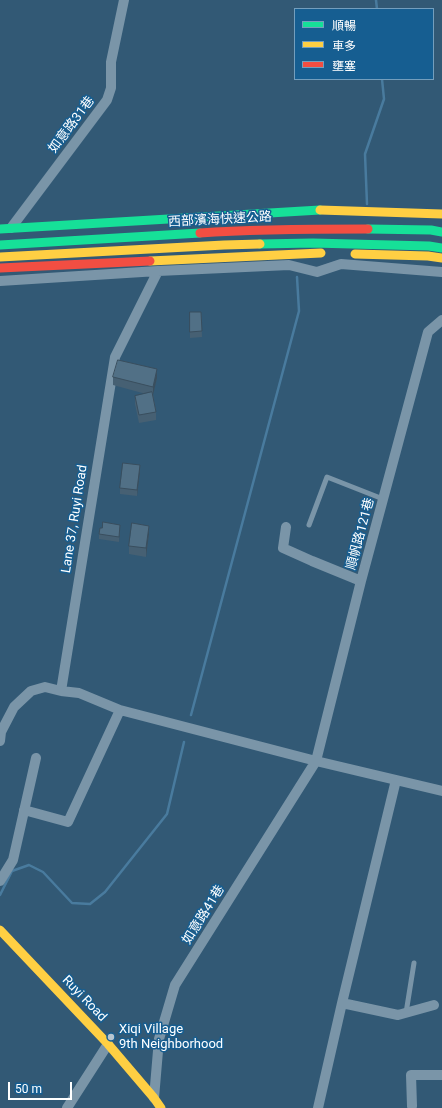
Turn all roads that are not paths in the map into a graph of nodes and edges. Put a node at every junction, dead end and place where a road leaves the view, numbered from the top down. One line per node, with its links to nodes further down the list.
1 (124, 0): 3 (street, 如意路31巷)
2 (442, 214): 3 (main road)
3 (11, 228): 4 (main road)
4 (0, 229)
5 (442, 232): 6 (main road, 西部濱海快速公路)
6 (0, 245)
7 (442, 248): 10 (main road, 西部濱海快速公路, bridge)
8 (326, 253): 12 (main road)
9 (350, 253): 11 (main road)
10 (0, 257)
11 (442, 258)
12 (0, 268)
13 (158, 271): 14 (street); 15 (street); 21 (street, Lane 37, Ruyi Road)
14 (442, 272)
15 (0, 281)
16 (442, 320): 17 (street, 順帆路121巷)
17 (384, 499): 18 (lane); 20 (street, 順帆路121巷)
18 (309, 525)
19 (286, 527): 20 (street)
20 (361, 581): 25 (street, 順帆路121巷)
21 (61, 691): 22 (street); 23 (street)
22 (120, 710): 25 (street); 28 (street)
23 (0, 741)
24 (36, 758): 28 (street)
25 (316, 761): 26 (street); 37 (street, 如意路41巷)
26 (396, 780): 27 (street); 32 (street)
27 (442, 791)
28 (24, 810): 29 (street)
29 (0, 881)
30 (0, 930): 35 (main road, Ruyi Road)
31 (414, 963): 34 (lane)
32 (342, 1003): 34 (street); 41 (street)
33 (434, 1005): 34 (street)
34 (406, 1013)
35 (108, 1044): 37 (main road, Ruyi Road); 39 (street)
36 (442, 1075): 38 (street)
37 (154, 1098): 40 (main road, Ruyi Road)
38 (412, 1106)
39 (67, 1108)
40 (160, 1108)
41 (318, 1108)

